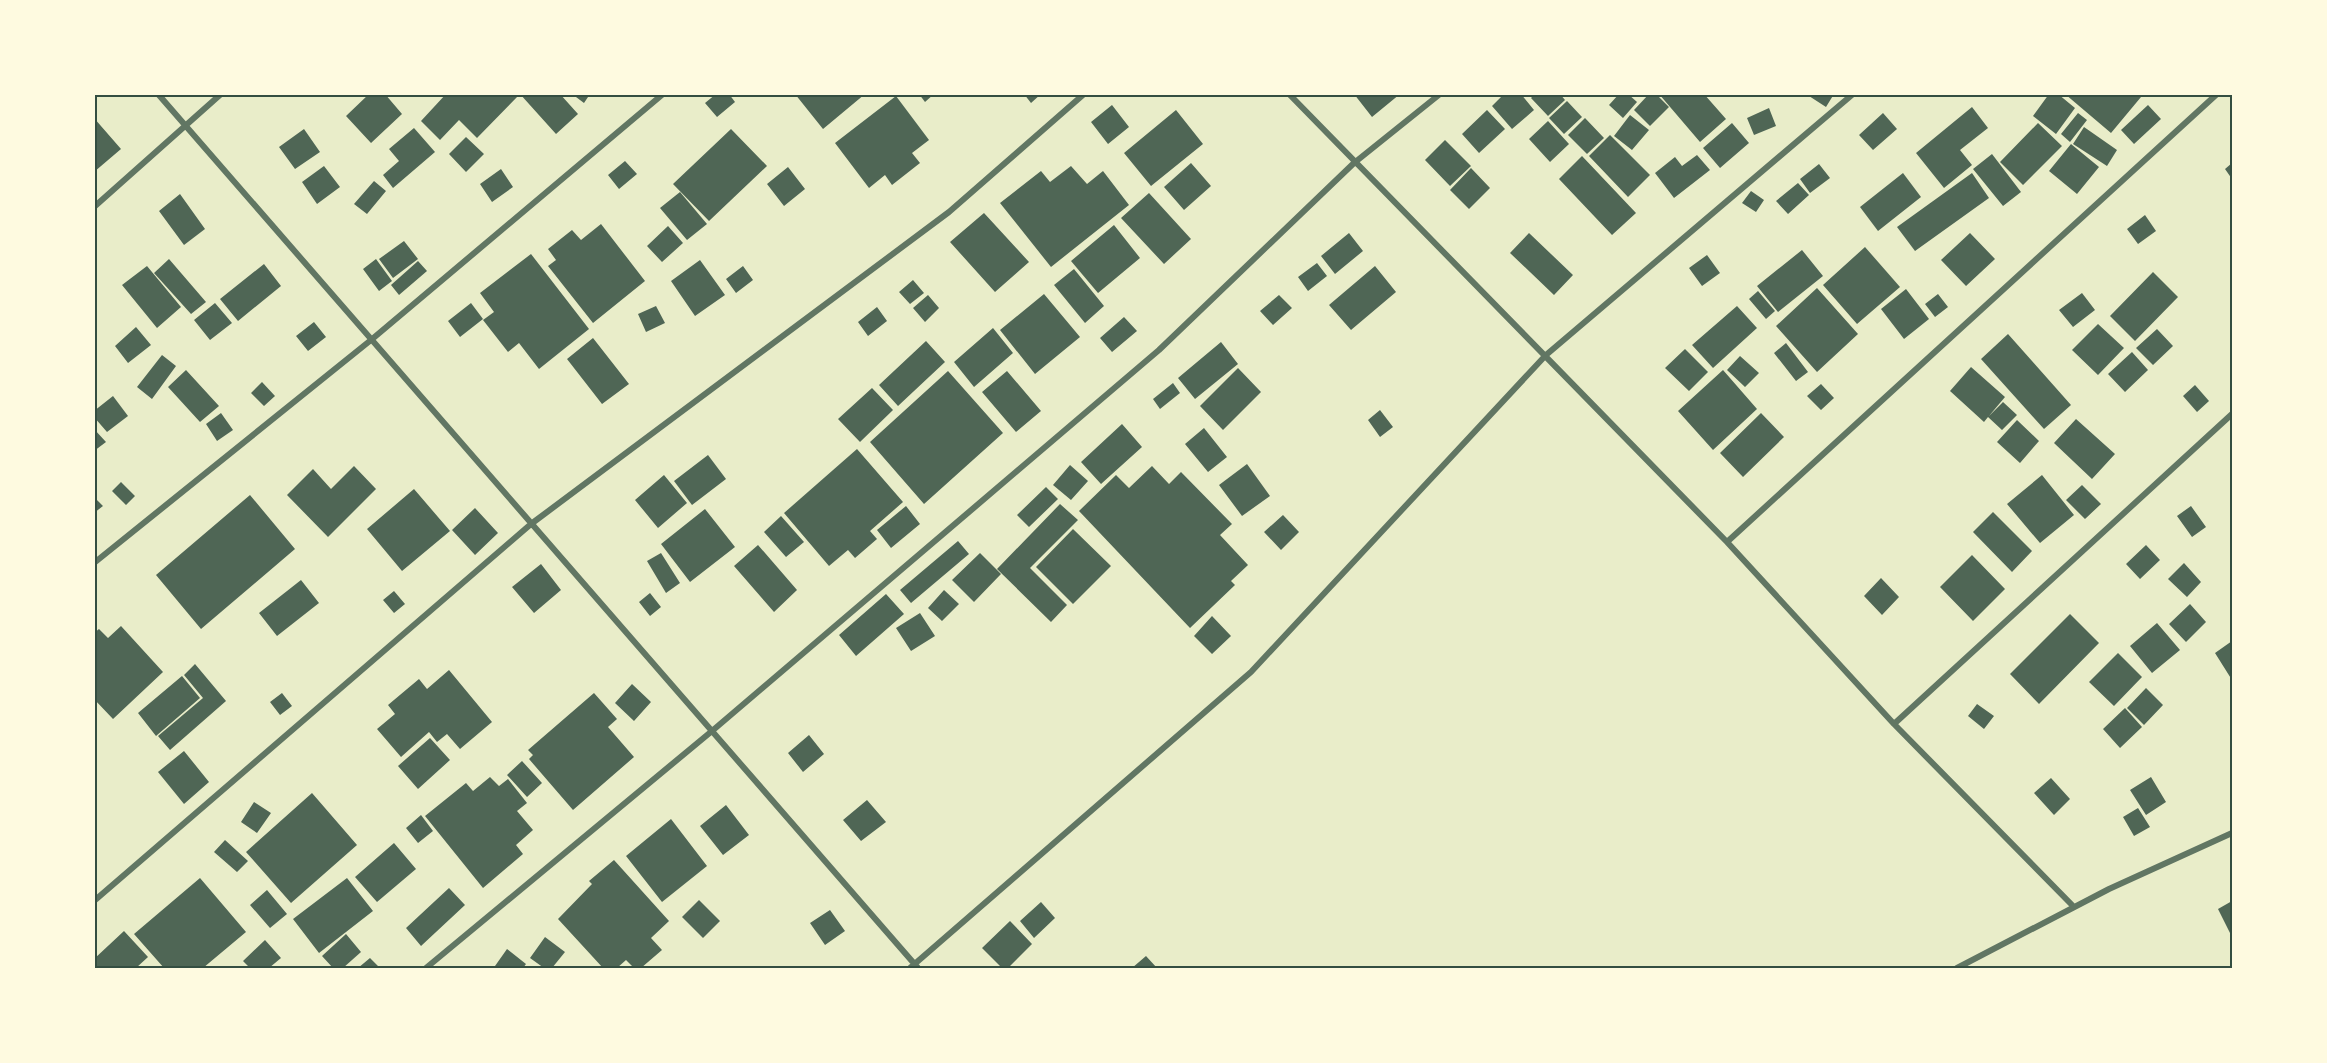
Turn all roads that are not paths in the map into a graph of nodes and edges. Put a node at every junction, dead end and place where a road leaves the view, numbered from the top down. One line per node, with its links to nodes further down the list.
1 (158, 94): 9 (street)
2 (221, 94): 9 (street)
3 (663, 94): 12 (street)
4 (1084, 94): 15 (street)
5 (1289, 94): 10 (street)
6 (1440, 94): 10 (street)
7 (1853, 94): 13 (street)
8 (2217, 94): 16 (street)
9 (184, 126): 11 (street); 12 (street)
10 (1354, 163): 13 (street); 19 (street)
11 (94, 207)
12 (370, 340): 15 (street); 17 (street)
13 (1546, 354): 16 (street); 23 (street)
14 (2232, 414): 18 (street)
15 (531, 524): 19 (street); 21 (street)
16 (1727, 542): 18 (street)
17 (94, 563)
18 (1894, 724): 22 (street)
19 (712, 731): 23 (street); 24 (street)
20 (2232, 833): 22 (street)
21 (94, 901)
22 (2074, 908): 25 (street)
23 (914, 967)
24 (426, 969)
25 (1957, 969)

